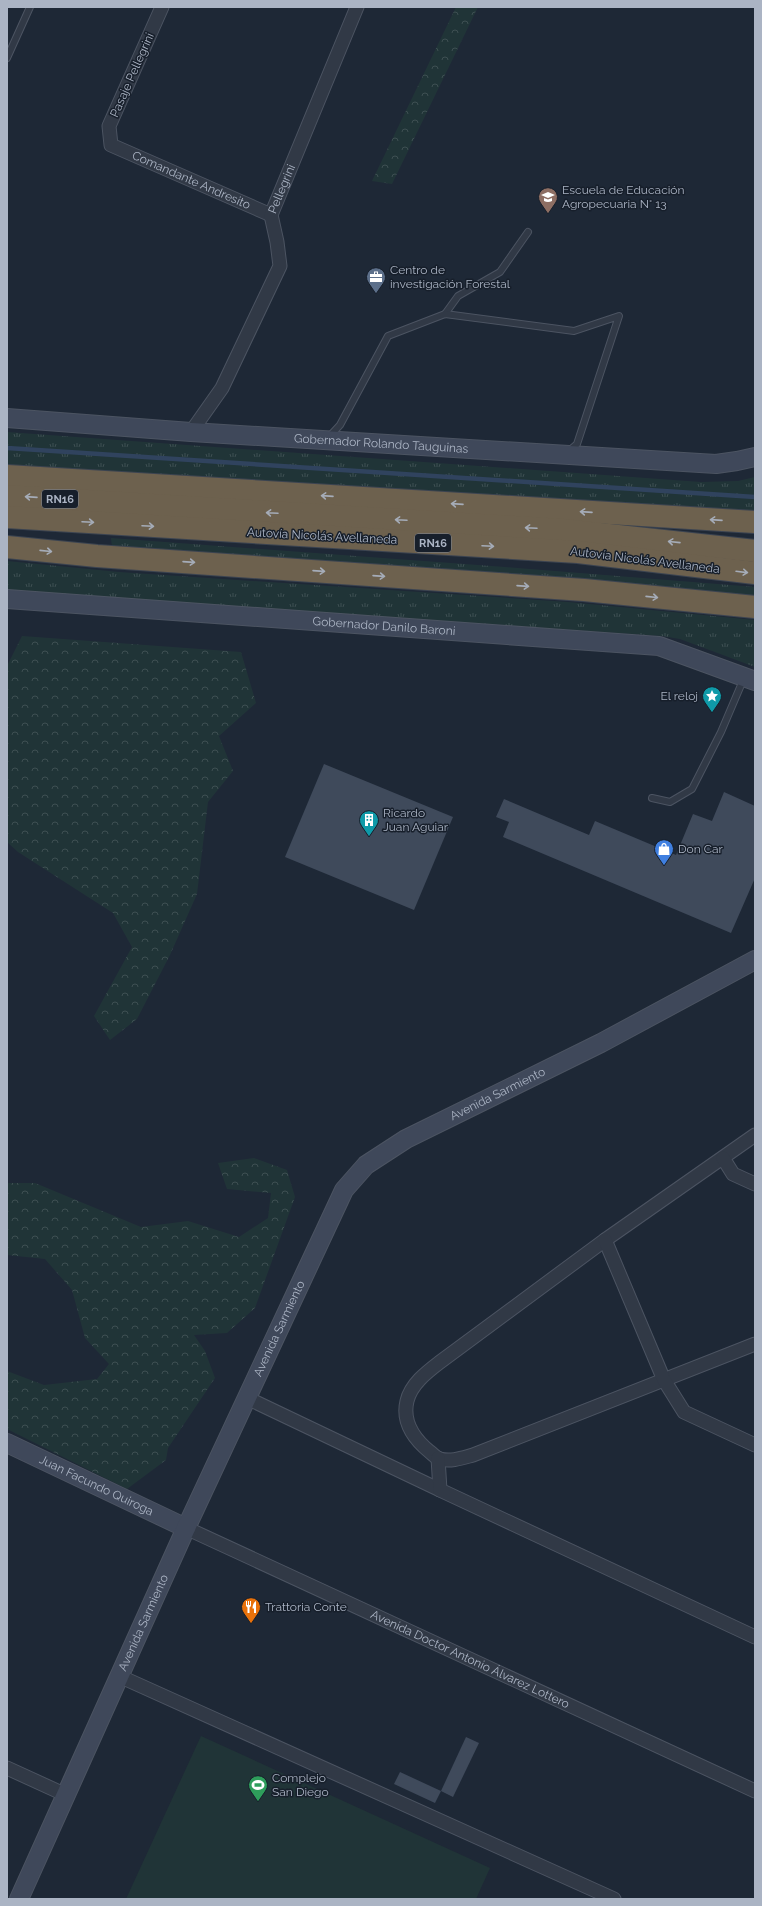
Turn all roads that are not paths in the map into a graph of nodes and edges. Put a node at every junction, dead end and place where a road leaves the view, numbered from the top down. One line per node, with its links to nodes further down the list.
1 (30, 7): 4 (lane)
2 (162, 7): 5 (street, Pasaje Pellegrini)
3 (357, 7): 6 (street, Pellegrini)
4 (7, 58)
5 (111, 145): 6 (street, Comandante Andresito)
6 (271, 215): 10 (street, Pellegrini)
7 (528, 232): 8 (lane)
8 (445, 314): 11 (lane); 12 (lane)
9 (7, 418): 10 (street, Gobernador Rolando Tauguinas)
10 (191, 432): 11 (street, Gobernador Rolando Tauguinas)
11 (326, 440): 12 (street, Gobernador Rolando Tauguinas)
12 (563, 455): 13 (street, Gobernador Rolando Tauguinas)
13 (755, 457)
14 (7, 476): 17 (highway, one-way to 14)
15 (7, 496): 19 (highway, Autovía Nicolás Avellaneda / RN16, one-way to 15)
16 (7, 518): 20 (highway, Autovía Nicolás Avellaneda / RN16, one-way to 20)
17 (755, 522)
18 (7, 547): 22 (highway, one-way to 22)
19 (755, 551)
20 (755, 573)
21 (7, 599): 23 (street, Gobernador Danilo Baroni)
22 (755, 607)
23 (750, 679): 24 (lane)
24 (652, 798)
25 (755, 960): 32 (street, Avenida Sarmiento)
26 (755, 1135): 27 (street)
27 (723, 1158): 28 (street); 29 (street)
28 (755, 1184)
29 (605, 1240): 31 (street); 35 (street)
30 (755, 1344): 31 (street)
31 (664, 1380): 34 (street); 35 (street)
32 (247, 1398): 36 (street); 37 (street, Avenida Sarmiento)
33 (7, 1443): 37 (street, Juan Facundo Quiroga)
34 (755, 1445)
35 (438, 1458): 36 (street)
36 (440, 1490): 38 (street)
37 (186, 1528): 39 (street, Avenida Sarmiento); 41 (street, Avenida Doctor Antonio Álvarez Lottero)
38 (755, 1637)
39 (120, 1676): 42 (street, Avenida Sarmiento); 44 (street)
40 (7, 1768): 42 (street)
41 (755, 1791)
42 (66, 1794): 43 (street, Avenida Sarmiento)
43 (19, 1899)
44 (614, 1899)

